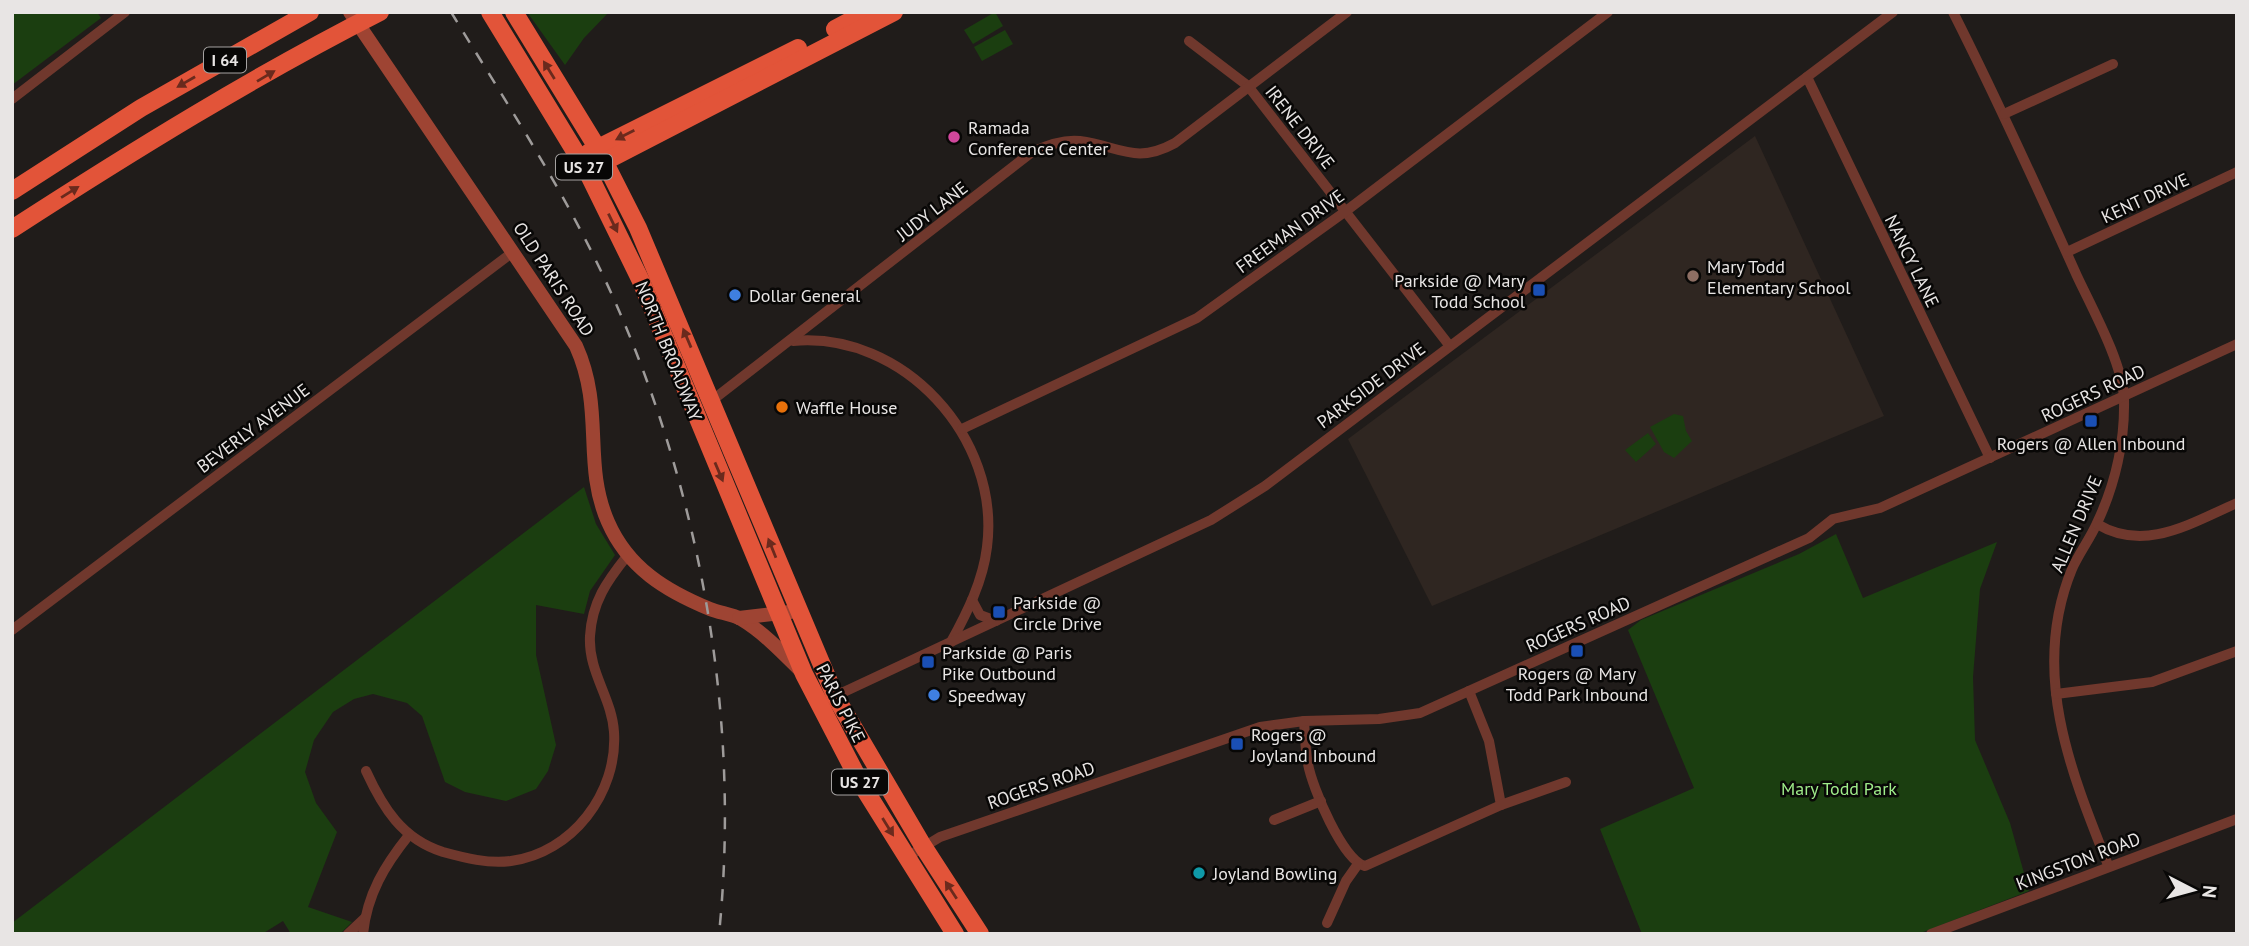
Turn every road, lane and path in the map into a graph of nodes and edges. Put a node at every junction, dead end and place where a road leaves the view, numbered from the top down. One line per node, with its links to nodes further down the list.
1 (125, 12): 17 (street)
2 (310, 12): 22 (highway, I 64, one-way to 22)
3 (350, 12): 25 (street, OLD PARIS ROAD)
4 (380, 12): 24 (highway, I 64, one-way to 4)
5 (490, 12): 20 (highway, NORTH BROADWAY / US 27)
6 (514, 12): 19 (highway, NORTH BROADWAY / US 27, one-way to 6)
7 (867, 12): 19 (highway, one-way to 19)
8 (894, 12): 19 (highway)
9 (1347, 12): 16 (street, JUDY LANE)
10 (1608, 12): 23 (street, FREEMAN DRIVE)
11 (1893, 12): 15 (street, PARKSIDE DRIVE)
12 (1953, 12): 18 (street, ALLEN DRIVE)
13 (1189, 41): 16 (street, IRENE DRIVE)
14 (2113, 64): 18 (street)
15 (1807, 77): 29 (street, PARKSIDE DRIVE); 34 (street, NANCY LANE)
16 (1248, 86): 23 (street, IRENE DRIVE); 27 (street, JUDY LANE)
17 (12, 99)
18 (2004, 114): 26 (street, ALLEN DRIVE)
19 (601, 155): 20 (highway); 31 (highway, NORTH BROADWAY / US 27, one-way to 19)
20 (583, 164): 32 (highway, NORTH BROADWAY / US 27, one-way to 32)
21 (2237, 172): 26 (street, KENT DRIVE)
22 (12, 191)
23 (1346, 211): 29 (street, IRENE DRIVE); 33 (street, FREEMAN DRIVE)
24 (12, 229)
25 (513, 252): 37 (street, OLD PARIS ROAD); 44 (street, BEVERLY AVENUE)
26 (2067, 253): 30 (street, ALLEN DRIVE)
27 (793, 341): 31 (street, JUDY LANE); 33 (street)
28 (2237, 344): 30 (street, ROGERS ROAD)
29 (1449, 345): 43 (street, PARKSIDE DRIVE)
30 (2124, 396): 34 (street, ROGERS ROAD); 36 (street, ALLEN DRIVE)
31 (713, 401): 32 (street, JUDY LANE); 40 (highway, NORTH BROADWAY / US 27, one-way to 31)
32 (693, 409): 38 (highway, NORTH BROADWAY / US 27, one-way to 38)
33 (962, 429): 39 (street)
34 (1990, 457): 49 (street, ROGERS ROAD)
35 (2237, 503): 36 (street)
36 (2097, 524): 50 (street, ALLEN DRIVE)
37 (627, 556): 41 (street, OLD PARIS ROAD); 59 (street)
38 (767, 587): 41 (street); 42 (highway, NORTH BROADWAY / US 27)
39 (972, 600): 43 (street); 46 (street)
40 (798, 611): 42 (street); 51 (highway, PARIS PIKE / US 27)
41 (739, 618): 42 (street); 45 (street, OLD PARIS ROAD)
42 (780, 618): 45 (street); 48 (highway, NORTH BROADWAY / US 27)
43 (997, 621): 46 (street, PARKSIDE DRIVE)
44 (12, 630)
45 (755, 630): 48 (street, OLD PARIS ROAD)
46 (951, 642): 51 (street, PARKSIDE DRIVE)
47 (2237, 651): 50 (street)
48 (804, 674): 51 (highway, NORTH BROADWAY / US 27)
49 (1469, 691): 52 (street, ROGERS ROAD); 56 (street)
50 (2056, 694): 63 (street, ALLEN DRIVE)
51 (827, 700): 60 (highway, PARIS PIKE / US 27); 61 (highway, PARIS PIKE / US 27, one-way to 61)
52 (1304, 720): 55 (street); 60 (street, ROGERS ROAD)
53 (366, 771): 59 (street)
54 (1566, 782): 56 (street)
55 (1321, 801): 58 (street); 62 (street)
56 (1501, 805): 62 (street)
57 (2237, 819): 63 (street, KINGSTON ROAD)
58 (1274, 820)
59 (409, 835): 64 (street)
60 (923, 846): 61 (street, ROGERS ROAD); 69 (highway, PARIS PIKE / US 27, one-way to 60)
61 (907, 857): 68 (highway, PARIS PIKE / US 27)
62 (1358, 864): 65 (street)
63 (2108, 865): 70 (street, KINGSTON ROAD)
64 (365, 917): 66 (street); 67 (street)
65 (1326, 923)
66 (348, 934)
67 (363, 934)
68 (955, 934)
69 (980, 934)
70 (1931, 934)

